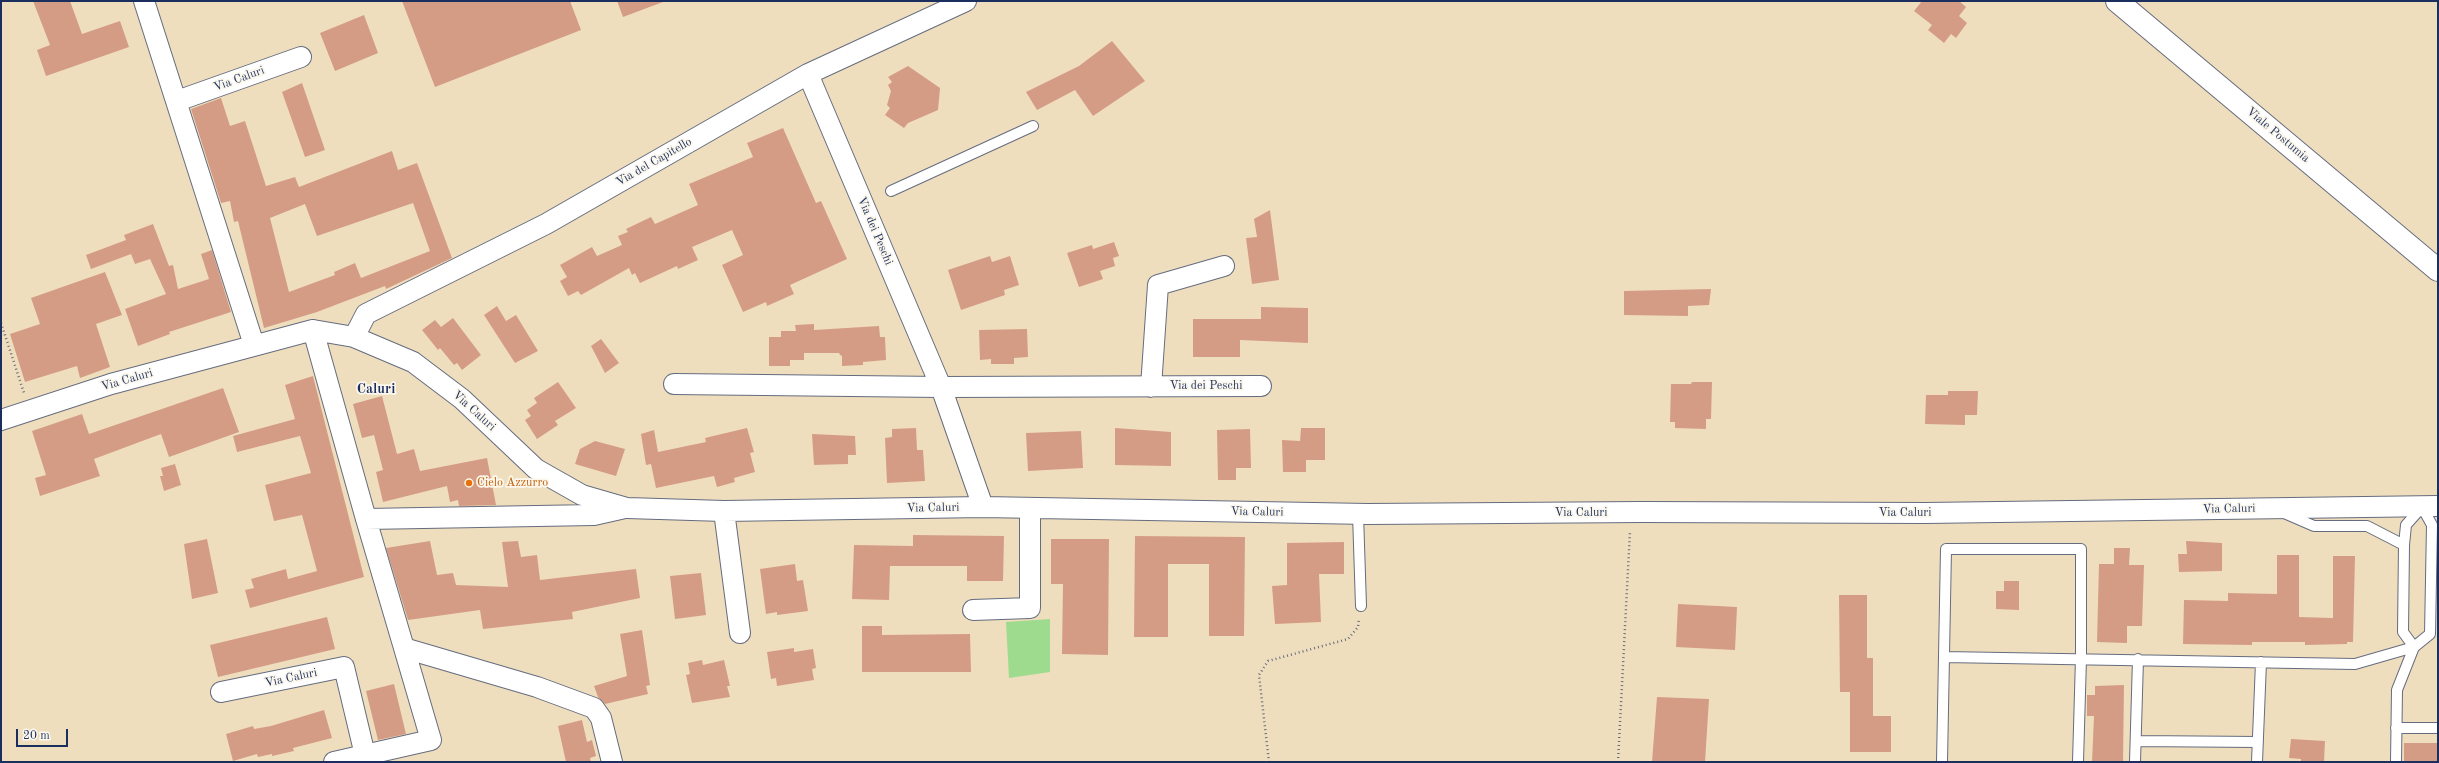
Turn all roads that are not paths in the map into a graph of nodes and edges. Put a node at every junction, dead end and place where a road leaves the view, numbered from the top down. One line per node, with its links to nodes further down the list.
1 (144, 1): 6 (street)
2 (966, 1): 5 (street, Via del Capitello)
3 (2117, 1): 10 (main road, Viale Postumia)
4 (301, 57): 6 (street, Via Caluri)
5 (808, 74): 12 (street, Via del Capitello); 16 (street, Via dei Peschi)
6 (178, 101): 13 (street)
7 (1034, 126): 8 (lane)
8 (891, 191)
9 (1224, 266): 17 (street, Via dei Peschi)
10 (2438, 270)
11 (313, 330): 12 (street, Via Caluri); 13 (street, Via Caluri); 26 (street)
12 (354, 337): 21 (street, Via Caluri)
13 (254, 345): 18 (street, Via Caluri)
14 (674, 384): 16 (street, Via dei Peschi)
15 (1261, 386): 17 (street, Via dei Peschi)
16 (941, 387): 17 (street, Via dei Peschi); 19 (street, Via dei Peschi)
17 (1151, 387)
18 (1, 420)
19 (984, 507): 22 (street, Via Caluri); 24 (street, Via Caluri)
20 (2430, 507): 23 (street, Via Caluri); 27 (lane); 29 (lane)
21 (626, 508): 24 (street, Via Caluri); 26 (street, Via Caluri)
22 (1030, 508): 25 (street, Via Caluri); 31 (street)
23 (2275, 509): 25 (street, Via Caluri); 27 (lane)
24 (724, 511): 32 (street)
25 (1358, 514): 30 (lane)
26 (366, 519): 33 (street)
27 (2404, 545): 34 (lane)
28 (2438, 561): 29 (lane)
29 (2431, 571): 34 (lane)
30 (1361, 606)
31 (973, 610)
32 (740, 633)
33 (404, 648): 44 (street); 46 (street)
34 (2414, 648): 38 (lane); 40 (lane)
35 (1944, 657): 36 (lane); 36 (lane); 47 (lane)
36 (2081, 658): 37 (lane); 48 (lane)
37 (2138, 659): 38 (lane); 42 (lane)
38 (2261, 662): 43 (lane)
39 (221, 692): 44 (street, Via Caluri)
40 (2396, 728): 41 (lane); 51 (lane)
41 (2438, 728)
42 (2136, 741): 43 (lane); 49 (lane)
43 (2258, 742): 50 (lane)
44 (364, 755): 45 (street)
45 (334, 762)
46 (612, 762)
47 (1942, 762)
48 (2078, 762)
49 (2135, 762)
50 (2257, 762)
51 (2396, 762)

